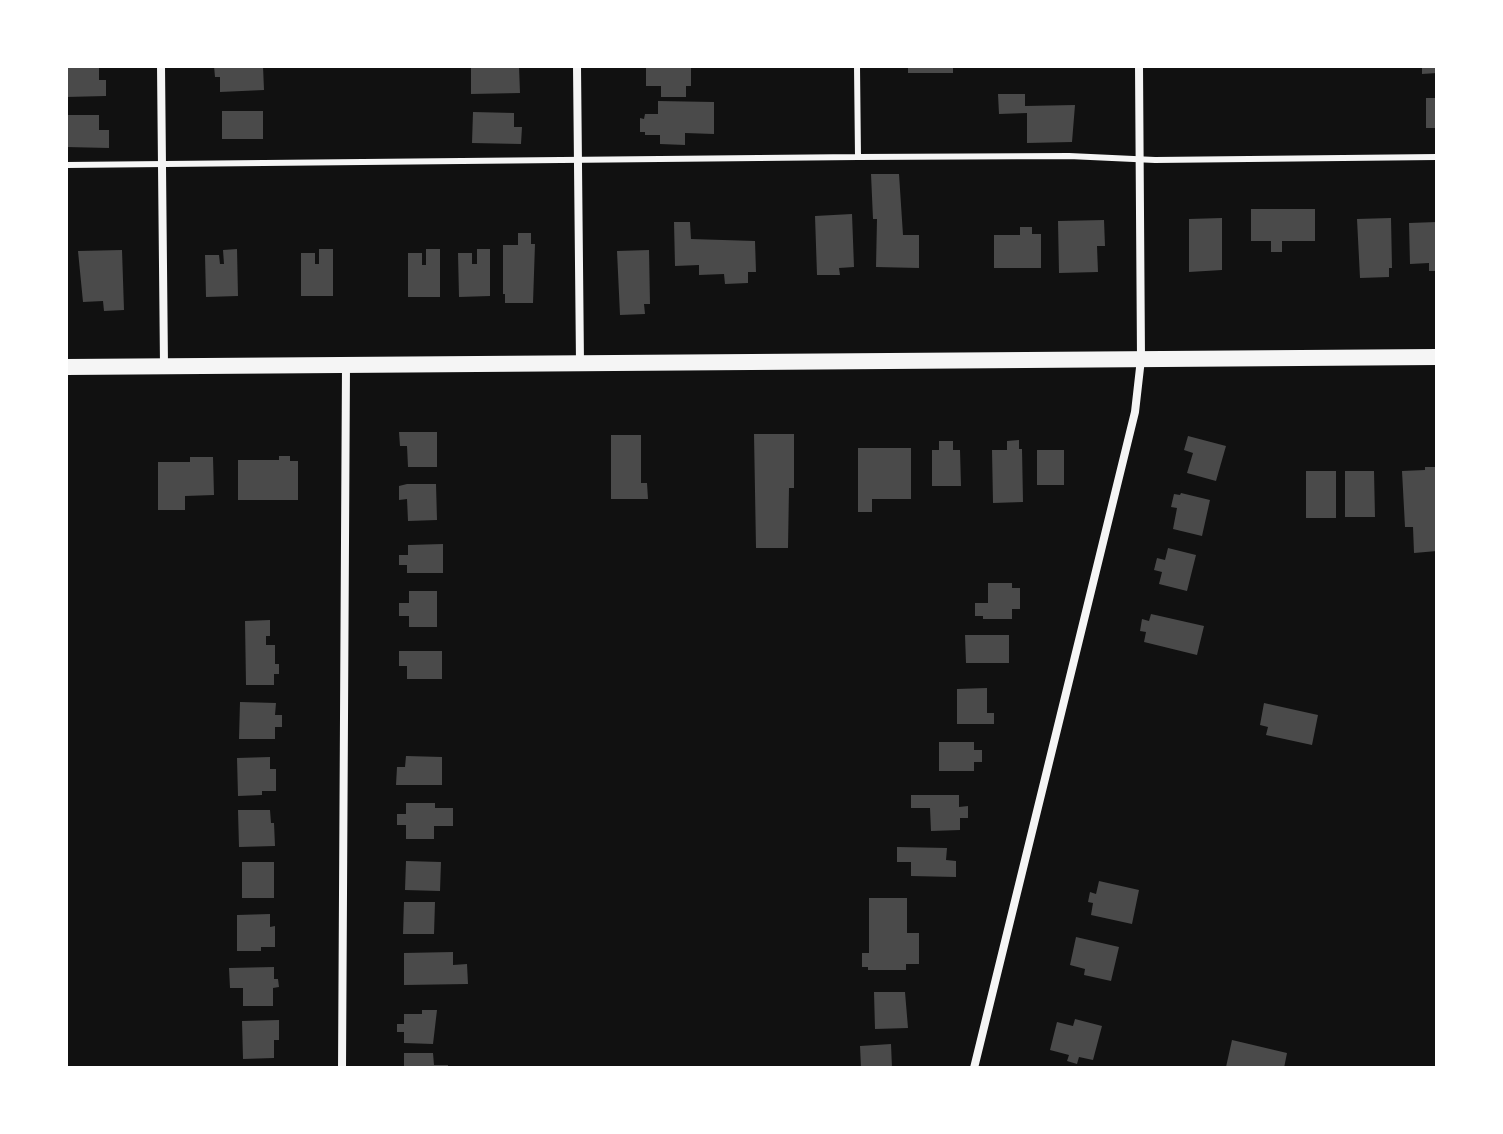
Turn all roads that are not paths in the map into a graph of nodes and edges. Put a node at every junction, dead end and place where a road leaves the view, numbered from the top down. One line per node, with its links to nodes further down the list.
1 (161, 66): 9 (street)
2 (577, 66): 7 (street)
3 (857, 66): 5 (lane)
4 (1139, 66): 8 (street)
5 (858, 157): 7 (lane); 8 (lane)
6 (1437, 157): 8 (lane)
7 (578, 158): 9 (lane); 13 (street)
8 (1139, 160): 12 (street)
9 (162, 164): 10 (lane); 15 (street)
10 (66, 165)
11 (1437, 357): 12 (main road)
12 (1141, 359): 13 (main road); 18 (street)
13 (580, 363): 14 (main road)
14 (346, 365): 15 (main road); 17 (street)
15 (164, 366): 16 (main road)
16 (66, 367)
17 (342, 1068)
18 (974, 1068)

